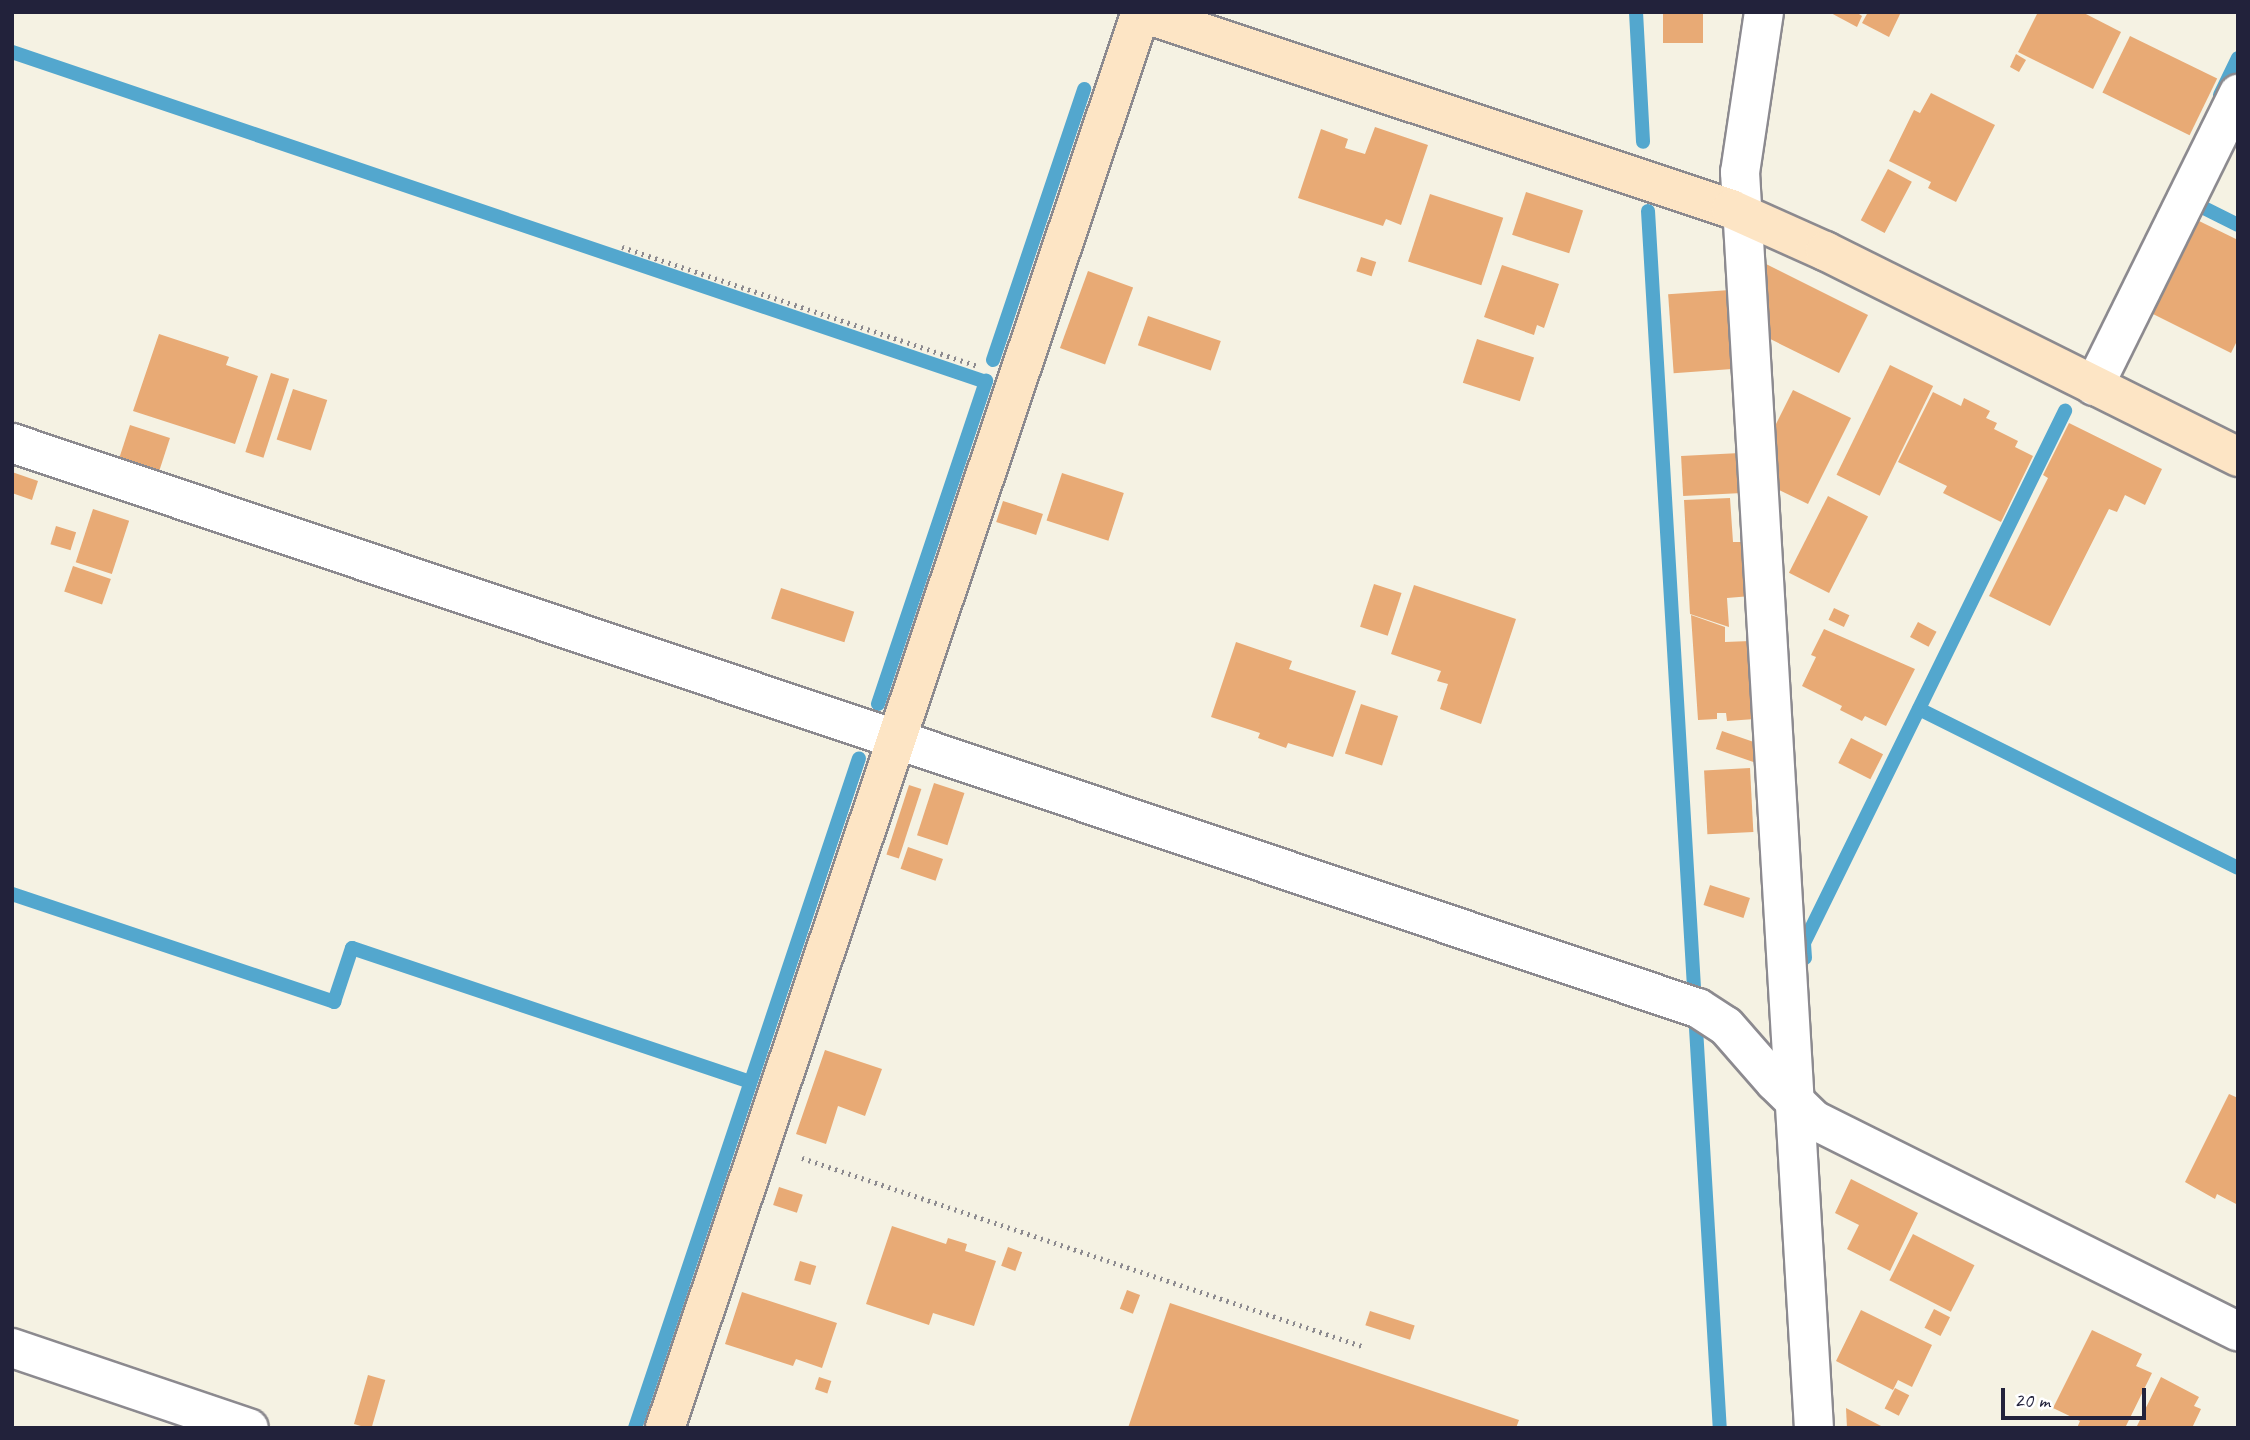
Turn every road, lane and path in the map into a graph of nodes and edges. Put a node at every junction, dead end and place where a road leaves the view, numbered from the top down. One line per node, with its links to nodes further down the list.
1 (1140, 12): 4 (street); 6 (street)
2 (1764, 12): 4 (street)
3 (2238, 94): 7 (street)
4 (1742, 214): 7 (street); 11 (street)
5 (622, 247): 6 (path)
6 (1017, 380): 10 (street)
7 (2094, 386): 9 (street)
8 (12, 443): 10 (street)
9 (2238, 457)
10 (896, 740): 11 (street); 12 (street)
11 (1795, 1101): 13 (street); 18 (street)
12 (761, 1144): 14 (path); 17 (street)
13 (2238, 1331)
14 (1362, 1346)
15 (12, 1348): 16 (street)
16 (249, 1428)
17 (665, 1428)
18 (1814, 1428)

